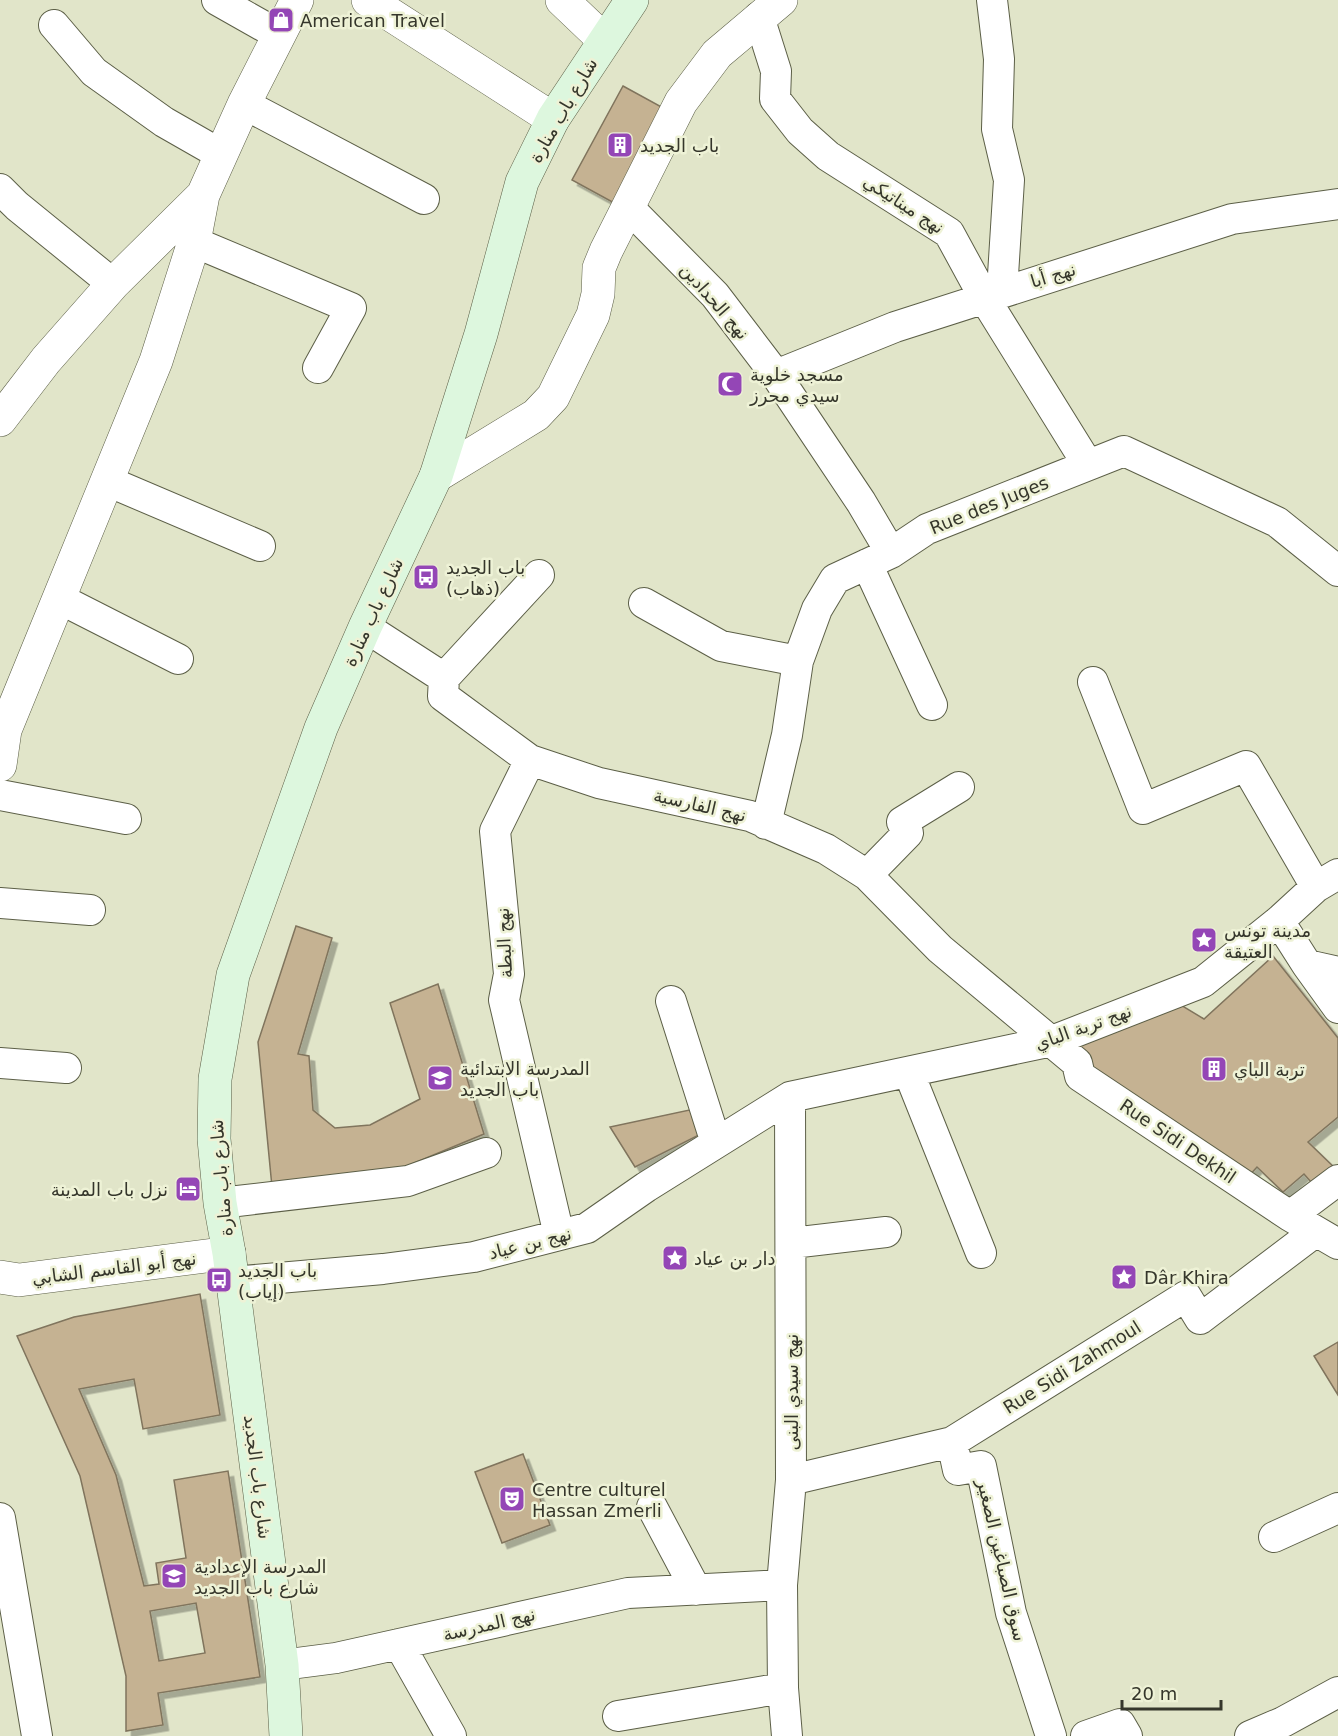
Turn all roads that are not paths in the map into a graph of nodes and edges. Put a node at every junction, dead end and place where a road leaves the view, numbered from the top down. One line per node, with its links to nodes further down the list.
1 (217, 0): 9 (street)
2 (297, 0): 9 (street)
3 (368, 0): 12 (street)
4 (562, 0): 10 (street)
5 (632, 0): 10 (main road, شارع باب منارة)
6 (992, 0): 21 (street)
7 (770, 9): 18 (street); 21 (street, نهج ميناتيكي)
8 (54, 26): 13 (street)
9 (279, 35): 11 (street)
10 (604, 40): 12 (main road, شارع باب منارة)
11 (244, 104): 13 (street); 16 (street)
12 (553, 119): 26 (main road, شارع باب منارة)
13 (220, 154): 15 (street)
14 (0, 189): 20 (street)
15 (203, 195): 19 (street); 20 (street)
16 (424, 198)
17 (1338, 204): 21 (street, نهج أبا)
18 (628, 207): 23 (street, نهج الحدادين); 26 (street)
19 (194, 242): 22 (street); 32 (street)
20 (114, 284): 24 (street)
21 (993, 295): 23 (street, نهج أبا); 25 (street, نهج ميناتيكي)
22 (318, 368)
23 (776, 375): 29 (street, نهج الحدادين)
24 (0, 420)
25 (1088, 465): 29 (street, Rue des Juges); 30 (street, Rue des Juges)
26 (436, 476): 34 (main road, شارع باب منارة)
27 (112, 483): 28 (street)
28 (260, 546)
29 (879, 558): 36 (street, Rue des Juges); 39 (street, نهج الحدادين)
30 (1338, 571)
31 (539, 575): 37 (street)
32 (60, 599): 35 (street); 40 (street)
33 (644, 603): 36 (street)
34 (365, 627): 37 (street); 64 (main road, شارع باب منارة)
35 (178, 659)
36 (798, 661): 46 (street, Rue des Juges)
37 (444, 678): 41 (street, نهج الفارسية)
38 (1093, 682): 48 (street)
39 (932, 705)
40 (2, 730): 42 (street)
41 (530, 760): 46 (street, نهج الفارسية); 67 (street, نهج البطة)
42 (0, 765)
43 (959, 787): 47 (street)
44 (0, 795): 45 (street)
45 (126, 819)
46 (766, 824): 47 (street, نهج الفارسية)
47 (867, 876): 56 (street, نهج الفارسية)
48 (1327, 880): 51 (street, نهج تربة الباي)
49 (0, 903): 50 (street)
50 (90, 910)
51 (1279, 921): 52 (street); 56 (street, نهج تربة الباي)
52 (1307, 965): 53 (street); 55 (street)
53 (1338, 972)
54 (671, 1000): 61 (street)
55 (1338, 1008)
56 (1052, 1041): 59 (street, نهج تربة الباي); 65 (street, Rue Sidi Dekhil)
57 (0, 1063): 58 (street)
58 (66, 1068)
59 (909, 1073): 60 (street, نهج تربة الباي); 70 (street)
60 (790, 1097): 61 (street, نهج بن عياد); 69 (street, نهج سيدي البنى)
61 (716, 1143): 67 (street, نهج بن عياد)
62 (486, 1153): 64 (street)
63 (1338, 1180): 65 (street)
64 (219, 1203): 71 (main road, شارع باب منارة)
65 (1290, 1216): 68 (street, Rue Sidi Dekhil)
66 (886, 1232): 69 (street)
67 (559, 1235): 71 (street, نهج بن عياد)
68 (1326, 1238): 73 (street, Rue Sidi Zahmoul)
69 (792, 1243): 74 (street, نهج سيدي البنى)
70 (981, 1253)
71 (230, 1267): 72 (street, نهج أبو القاسم الشابي); 82 (main road, شارع باب الجديد)
72 (0, 1278)
73 (952, 1442): 74 (street, Rue Sidi Zahmoul); 91 (street, سوق الصباغين الصغير)
74 (791, 1480): 79 (street, نهج سيدي البنى)
75 (651, 1507): 80 (street)
76 (1338, 1508): 78 (street)
77 (0, 1518): 87 (street)
78 (1274, 1537)
79 (782, 1585): 80 (street, نهج المدرسة); 83 (street, نهج سيدي البنى)
80 (696, 1590): 81 (street, نهج المدرسة)
81 (399, 1644): 82 (street, نهج المدرسة); 89 (street)
82 (282, 1665): 88 (main road, شارع باب الجديد)
83 (783, 1688): 85 (street); 90 (street, نهج سيدي البنى)
84 (1338, 1692): 86 (street)
85 (618, 1716)
86 (1286, 1729): 94 (street)
87 (38, 1736)
88 (286, 1736)
89 (450, 1736)
90 (787, 1736)
91 (1051, 1736)
92 (1086, 1736): 93 (street)
93 (1127, 1736)
94 (1250, 1736)

